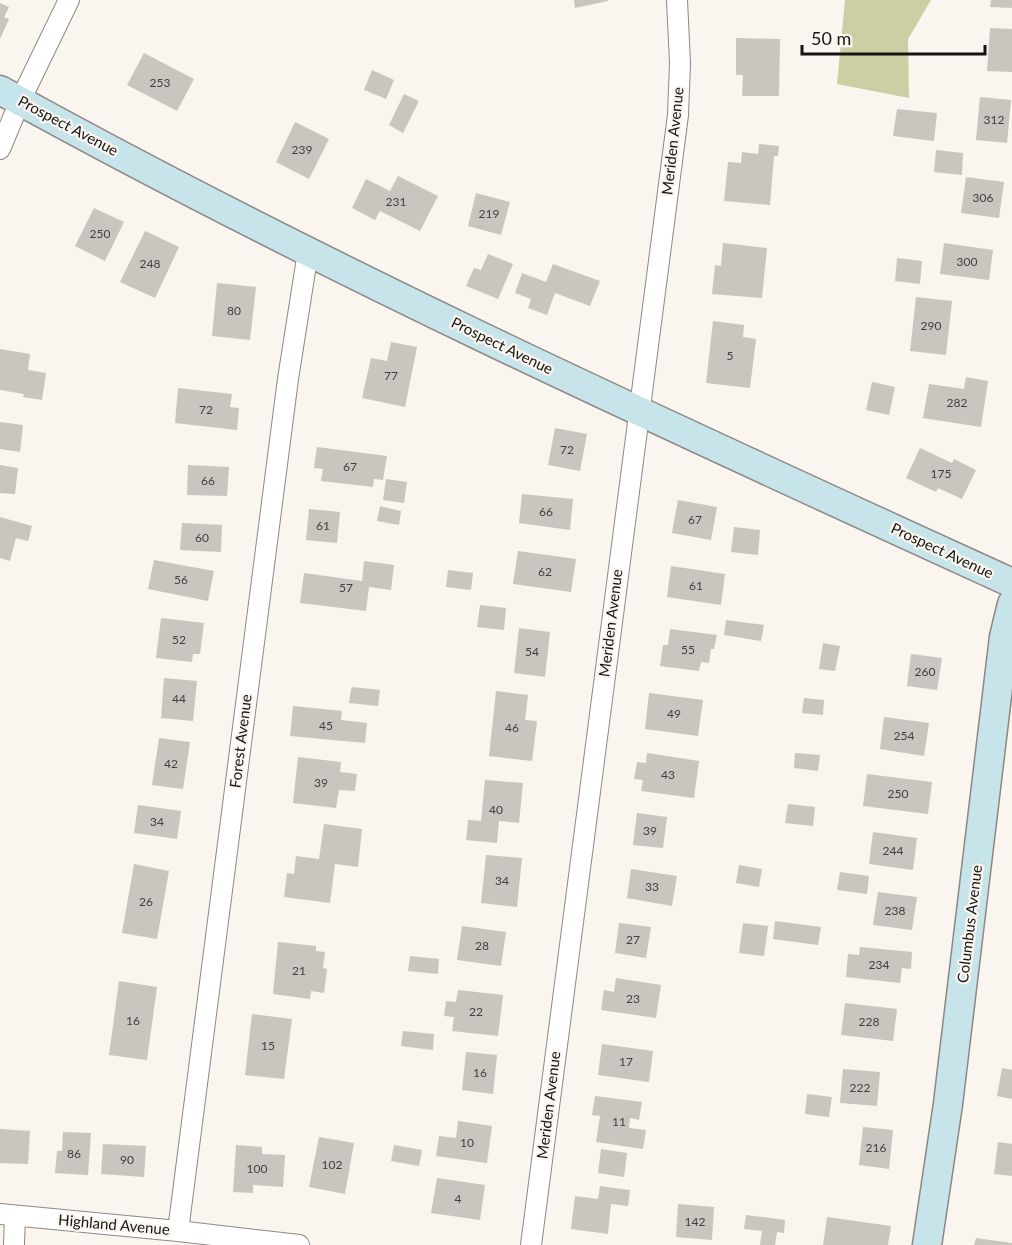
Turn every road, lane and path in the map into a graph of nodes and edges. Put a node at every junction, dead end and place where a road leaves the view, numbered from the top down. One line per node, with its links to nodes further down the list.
1 (69, 0): 3 (street)
2 (677, 0): 6 (street, Meriden Avenue)
3 (10, 96): 4 (street); 5 (street, Prospect Avenue)
4 (0, 149)
5 (308, 252): 6 (street, Prospect Avenue); 10 (street, Forest Avenue)
6 (638, 412): 7 (street, Prospect Avenue); 13 (street, Meriden Avenue)
7 (1012, 583)
8 (1012, 604): 14 (street, Columbus Avenue)
9 (7, 1215): 10 (street, Highland Avenue); 11 (street)
10 (178, 1231): 12 (street, Highland Avenue)
11 (14, 1245)
12 (299, 1245)
13 (531, 1245)
14 (927, 1245)

